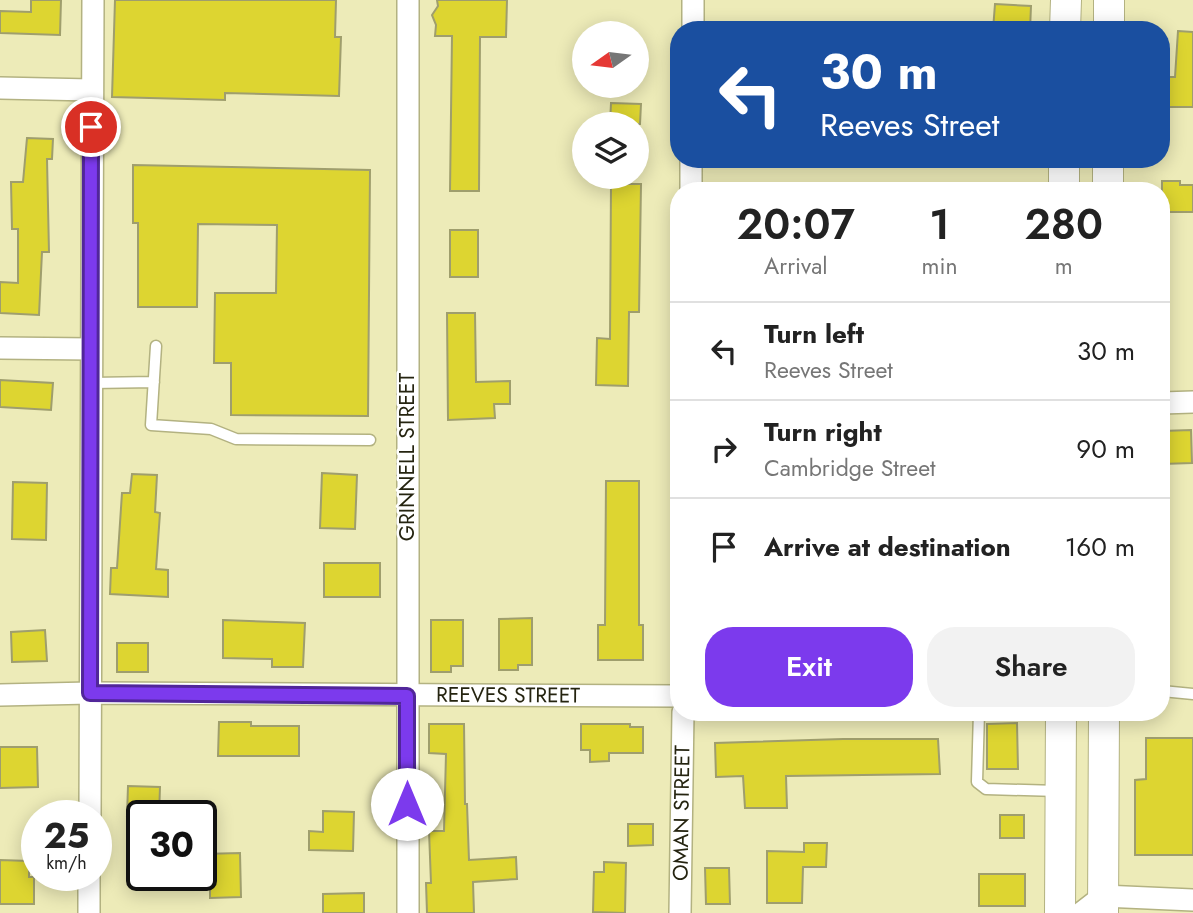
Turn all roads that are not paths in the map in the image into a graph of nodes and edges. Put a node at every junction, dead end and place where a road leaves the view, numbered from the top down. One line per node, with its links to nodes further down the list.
1 (93, 0): 10 (street)
2 (408, 0): 23 (street, GRINNELL STREET)
3 (693, 0): 6 (street)
4 (1066, 0): 7 (main road)
5 (1109, 0): 8 (main road)
6 (692, 21)
7 (1066, 21)
8 (1109, 21)
9 (0, 88): 10 (street)
10 (91, 90): 13 (street)
11 (156, 346): 15 (lane)
12 (0, 348): 13 (street)
13 (91, 349): 14 (street)
14 (92, 383): 15 (lane); 20 (street)
15 (154, 383): 18 (lane)
16 (1193, 402): 17 (street)
17 (1170, 403)
18 (370, 440)
19 (1170, 692): 21 (lane)
20 (90, 693): 22 (street, REEVES STREET); 23 (street, REEVES STREET); 30 (street)
21 (1193, 694)
22 (0, 695)
23 (407, 696): 24 (street, REEVES STREET); 35 (street, GRINNELL STREET)
24 (670, 696)
25 (683, 721): 36 (street, OMAN STREET)
26 (979, 721): 29 (lane)
27 (1061, 721): 29 (main road)
28 (1104, 721): 33 (main road)
29 (1061, 791): 37 (main road)
30 (90, 800)
31 (89, 891): 34 (street)
32 (1193, 900): 33 (street)
33 (1096, 907)
34 (89, 913)
35 (408, 913)
36 (680, 913)
37 (1060, 913)

